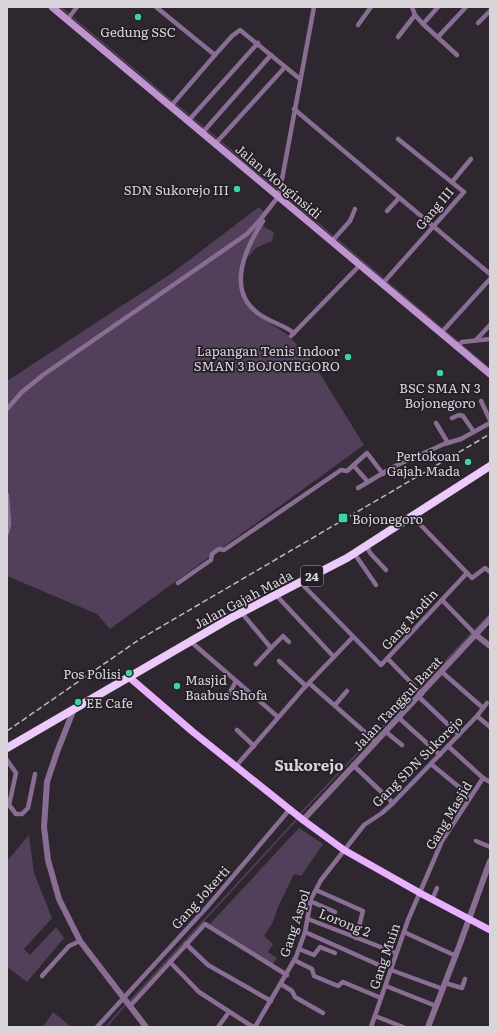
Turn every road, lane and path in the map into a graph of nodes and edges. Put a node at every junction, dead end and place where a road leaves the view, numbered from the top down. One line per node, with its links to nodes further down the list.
1 (52, 7): 11 (main road, Jalan Monginsidi)
2 (77, 7): 11 (street)
3 (156, 7): 20 (street)
4 (314, 7): 22 (street)
5 (371, 7): 14 (street)
6 (412, 7): 10 (street)
7 (438, 7): 13 (street)
8 (466, 7): 16 (street)
9 (490, 11): 12 (street)
10 (415, 15): 13 (street); 15 (street)
11 (70, 17): 23 (main road, Jalan Monginsidi)
12 (478, 23)
13 (423, 24): 16 (street)
14 (358, 25)
15 (398, 37)
16 (438, 37): 19 (street)
17 (258, 43): 18 (street); 20 (street); 25 (street)
18 (271, 55): 21 (street); 26 (street)
19 (458, 55)
20 (215, 56): 23 (street)
21 (285, 67): 22 (street); 28 (street)
22 (300, 79): 24 (street)
23 (173, 104): 25 (main road, Jalan Monginsidi)
24 (294, 109): 31 (street); 32 (street)
25 (191, 118): 26 (main road, Jalan Monginsidi)
26 (205, 130): 28 (main road, Jalan Monginsidi)
27 (398, 139): 30 (street, Gang III)
28 (218, 141): 31 (main road, Jalan Monginsidi)
29 (471, 159): 30 (street)
30 (452, 182): 36 (street, Gang III)
31 (278, 195): 33 (street); 37 (main road, Jalan Monginsidi)
32 (399, 198): 35 (street); 36 (street)
33 (272, 206): 38 (street); 49 (street)
34 (355, 209): 37 (street)
35 (386, 211)
36 (434, 227): 39 (street); 41 (street, Gang III)
37 (334, 239): 38 (main road, Jalan Monginsidi)
38 (360, 265): 41 (main road, Jalan Monginsidi)
39 (490, 274)
40 (490, 279): 43 (street)
41 (384, 281): 43 (main road, Jalan Monginsidi)
42 (490, 325): 45 (street)
43 (443, 331): 46 (main road, Jalan Monginsidi)
44 (490, 339): 45 (street)
45 (476, 340): 46 (street)
46 (459, 344): 47 (main road, Jalan Monginsidi)
47 (490, 374)
48 (481, 401): 51 (street)
49 (7, 409)
50 (452, 418): 53 (street)
51 (490, 421): 53 (street)
52 (436, 423): 54 (street)
53 (474, 432): 54 (street)
54 (448, 443): 57 (street)
55 (354, 466): 57 (street); 58 (street); 68 (street)
56 (490, 466): 61 (highway, Jalan Gajah Mada / 24)
57 (383, 474): 58 (street)
58 (368, 482): 59 (street)
59 (358, 488)
60 (7, 495): 62 (street)
61 (411, 515): 63 (highway, Jalan Gajah Mada / 24); 67 (street)
62 (7, 534)
63 (366, 546): 64 (highway, Jalan Gajah Mada / 24); 65 (street)
64 (354, 553): 69 (highway, Jalan Gajah Mada / 24); 70 (street)
65 (386, 570)
66 (490, 572): 67 (street)
67 (467, 573): 72 (street, Gang Modin)
68 (178, 582)
69 (300, 582): 71 (highway, Jalan Gajah Mada / 24); 76 (street, Gang Modin)
70 (376, 585)
71 (275, 594): 73 (highway, Jalan Gajah Mada / 24); 81 (street)
72 (442, 600): 75 (street); 82 (street, Gang Modin)
73 (241, 612): 77 (highway, Jalan Gajah Mada / 24); 80 (street)
74 (490, 619): 75 (street, Jalan Tanggul Barat)
75 (476, 635): 79 (street); 85 (street, Jalan Tanggul Barat)
76 (353, 637): 81 (street); 82 (street, Gang Modin)
77 (190, 641): 86 (highway, Jalan Gajah Mada / 24); 87 (street)
78 (289, 642): 80 (street)
79 (490, 646)
80 (271, 648): 84 (street)
81 (334, 657): 88 (street)
82 (388, 659): 90 (street)
83 (279, 661): 88 (street)
84 (256, 664)
85 (442, 672): 90 (street, Jalan Tanggul Barat); 94 (street)
86 (129, 677): 95 (highway, 24); 112 (main road)
87 (236, 681): 91 (street); 97 (street)
88 (308, 684): 93 (street); 97 (street)
89 (346, 691): 93 (street)
90 (420, 693): 98 (street, Jalan Tanggul Barat); 102 (street)
91 (227, 698)
92 (487, 703): 94 (street)
93 (335, 705): 103 (street)
94 (483, 708): 96 (street)
95 (74, 709): 107 (highway, 24); 136 (street)
96 (477, 716): 99 (street, Gang SDN Sukorejo); 102 (street, Gang SDN Sukorejo)
97 (278, 717): 105 (street)
98 (400, 718): 101 (street, Jalan Tanggul Barat); 108 (street)
99 (490, 727)
100 (237, 730): 105 (street)
101 (386, 732): 103 (street, Jalan Tanggul Barat); 104 (street)
102 (459, 735): 106 (street, Gang SDN Sukorejo)
103 (375, 740): 111 (street, Jalan Tanggul Barat)
104 (402, 745)
105 (254, 746): 112 (street)
106 (448, 746): 108 (street, Gang SDN Sukorejo); 114 (street)
107 (7, 748)
108 (440, 755): 110 (street, Gang SDN Sukorejo)
109 (7, 760): 113 (street)
110 (431, 764): 116 (street); 117 (street, Gang SDN Sukorejo)
111 (353, 765): 117 (street); 119 (street, Jalan Tanggul Barat)
112 (236, 766): 118 (main road)
113 (36, 774)
114 (482, 778): 115 (street, Gang Masjid); 116 (street, Gang Masjid)
115 (490, 782)
116 (470, 796): 126 (street, Gang Masjid)
117 (393, 803): 122 (street, Gang SDN Sukorejo)
118 (292, 811): 119 (main road); 155 (street, Gang Jokerti)
119 (303, 820): 122 (main road)
120 (476, 841): 121 (street)
121 (490, 847)
122 (344, 850): 125 (street, Gang Aspol); 126 (main road)
123 (490, 861): 131 (street)
124 (437, 888): 127 (street)
125 (316, 890): 128 (street, Gang Aspol); 135 (street)
126 (420, 893): 127 (main road); 134 (street, Gang Muin)
127 (432, 900): 131 (main road)
128 (310, 901): 129 (street); 130 (street, Gang Aspol)
129 (336, 912)
130 (308, 919): 133 (street, Gang Aspol); 135 (street, Lorong 2)
131 (470, 919): 132 (main road); 141 (street)
132 (490, 930)
133 (305, 932): 138 (street, Gang Aspol); 144 (street)
134 (404, 932): 140 (street, Gang Muin); 141 (street)
135 (356, 938): 140 (street, Lorong 2)
136 (80, 941): 147 (street); 155 (street)
137 (186, 944): 143 (street); 146 (street); 154 (street)
138 (299, 949): 139 (street); 142 (street, Gang Aspol)
139 (335, 953)
140 (396, 954): 145 (street, Gang Muin)
141 (456, 956): 149 (street)
142 (294, 960): 146 (street, Gang Aspol); 153 (street)
143 (170, 962): 155 (street); 157 (street)
144 (379, 965)
145 (391, 970): 151 (street, Gang Muin); 152 (street)
146 (287, 975): 150 (street, Gang Aspol)
147 (42, 976)
148 (465, 980): 149 (street)
149 (445, 983): 152 (street)
150 (281, 984): 154 (street, Gang Aspol); 158 (street)
151 (386, 986): 153 (street, Gang Muin); 156 (street)
152 (443, 989): 156 (street)
153 (381, 998): 159 (street, Gang Muin)
154 (271, 1001): 163 (street, Gang Aspol)
155 (127, 1002): 160 (street); 161 (street)
156 (436, 1006): 166 (street)
157 (229, 1012): 162 (street); 163 (street)
158 (324, 1013)
159 (375, 1016): 164 (street, Gang Muin); 165 (street)
160 (97, 1027)
161 (146, 1027)
162 (218, 1027)
163 (254, 1027)
164 (371, 1027)
165 (403, 1027)
166 (428, 1027)

